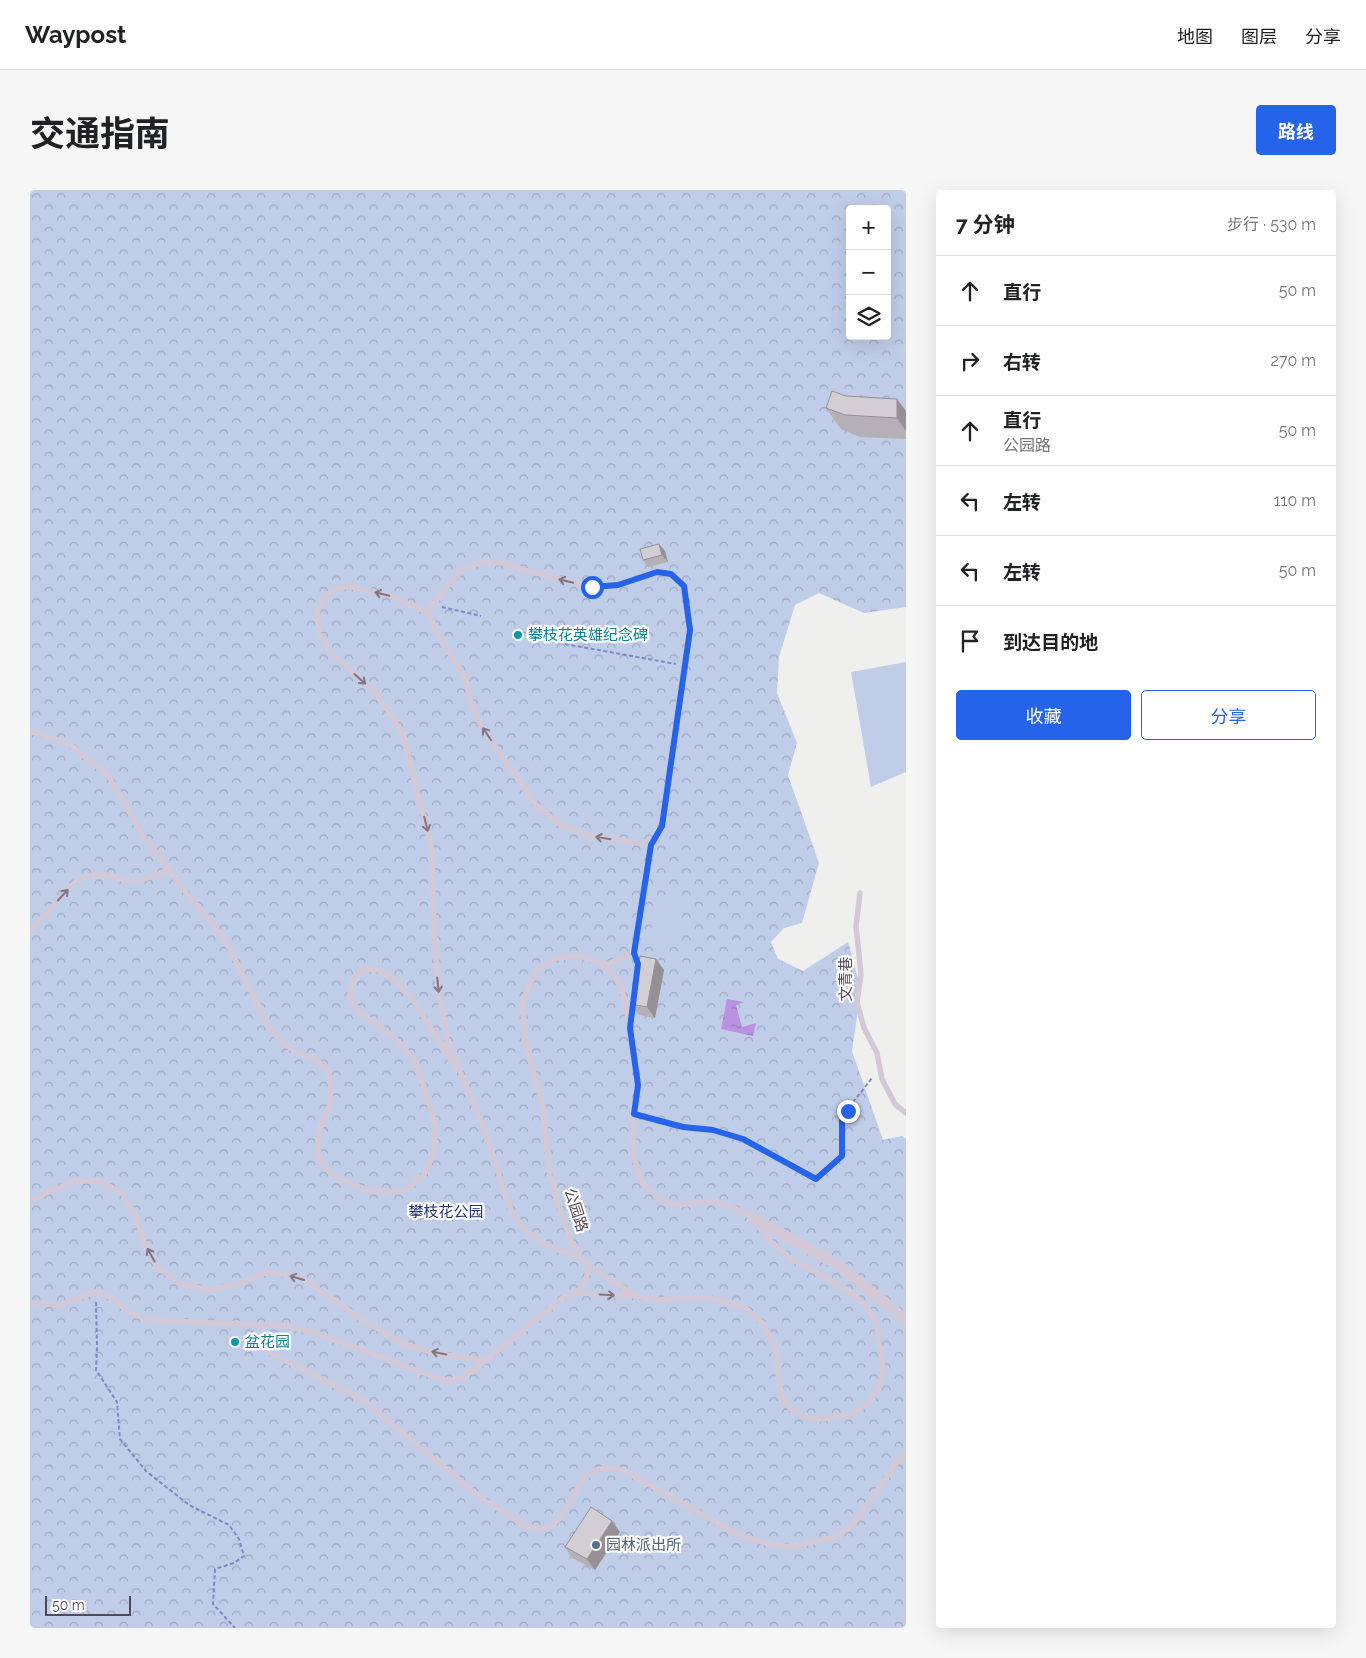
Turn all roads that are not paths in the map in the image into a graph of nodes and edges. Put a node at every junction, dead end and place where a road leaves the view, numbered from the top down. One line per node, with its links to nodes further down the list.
1 (427, 612): 3 (lane, one-way to 1); 3 (lane, one-way to 1); 12 (lane, one-way to 12)
2 (30, 731): 4 (lane)
3 (651, 845): 7 (lane)
4 (169, 870): 6 (lane, one-way to 4); 12 (lane)
5 (860, 893): 13 (lane, 文青巷)
6 (30, 931)
7 (634, 953): 8 (lane); 9 (lane)
8 (605, 965): 11 (lane, 公园路); 16 (lane, 公园路)
9 (636, 982)
10 (635, 991): 11 (lane)
11 (630, 1028): 15 (lane, 公园路)
12 (465, 1081): 16 (lane)
13 (906, 1113)
14 (30, 1200): 23 (lane, one-way to 14)
15 (753, 1218): 19 (lane, 公园路); 21 (street, 公园路)
16 (582, 1260): 17 (lane, 公园路)
17 (589, 1265): 18 (lane); 19 (lane, 公园路)
18 (577, 1293): 19 (lane, one-way to 19); 23 (lane)
19 (637, 1296)
20 (30, 1303): 22 (lane)
21 (906, 1320)
22 (261, 1324): 23 (lane); 24 (lane)
23 (487, 1361)
24 (906, 1453)

